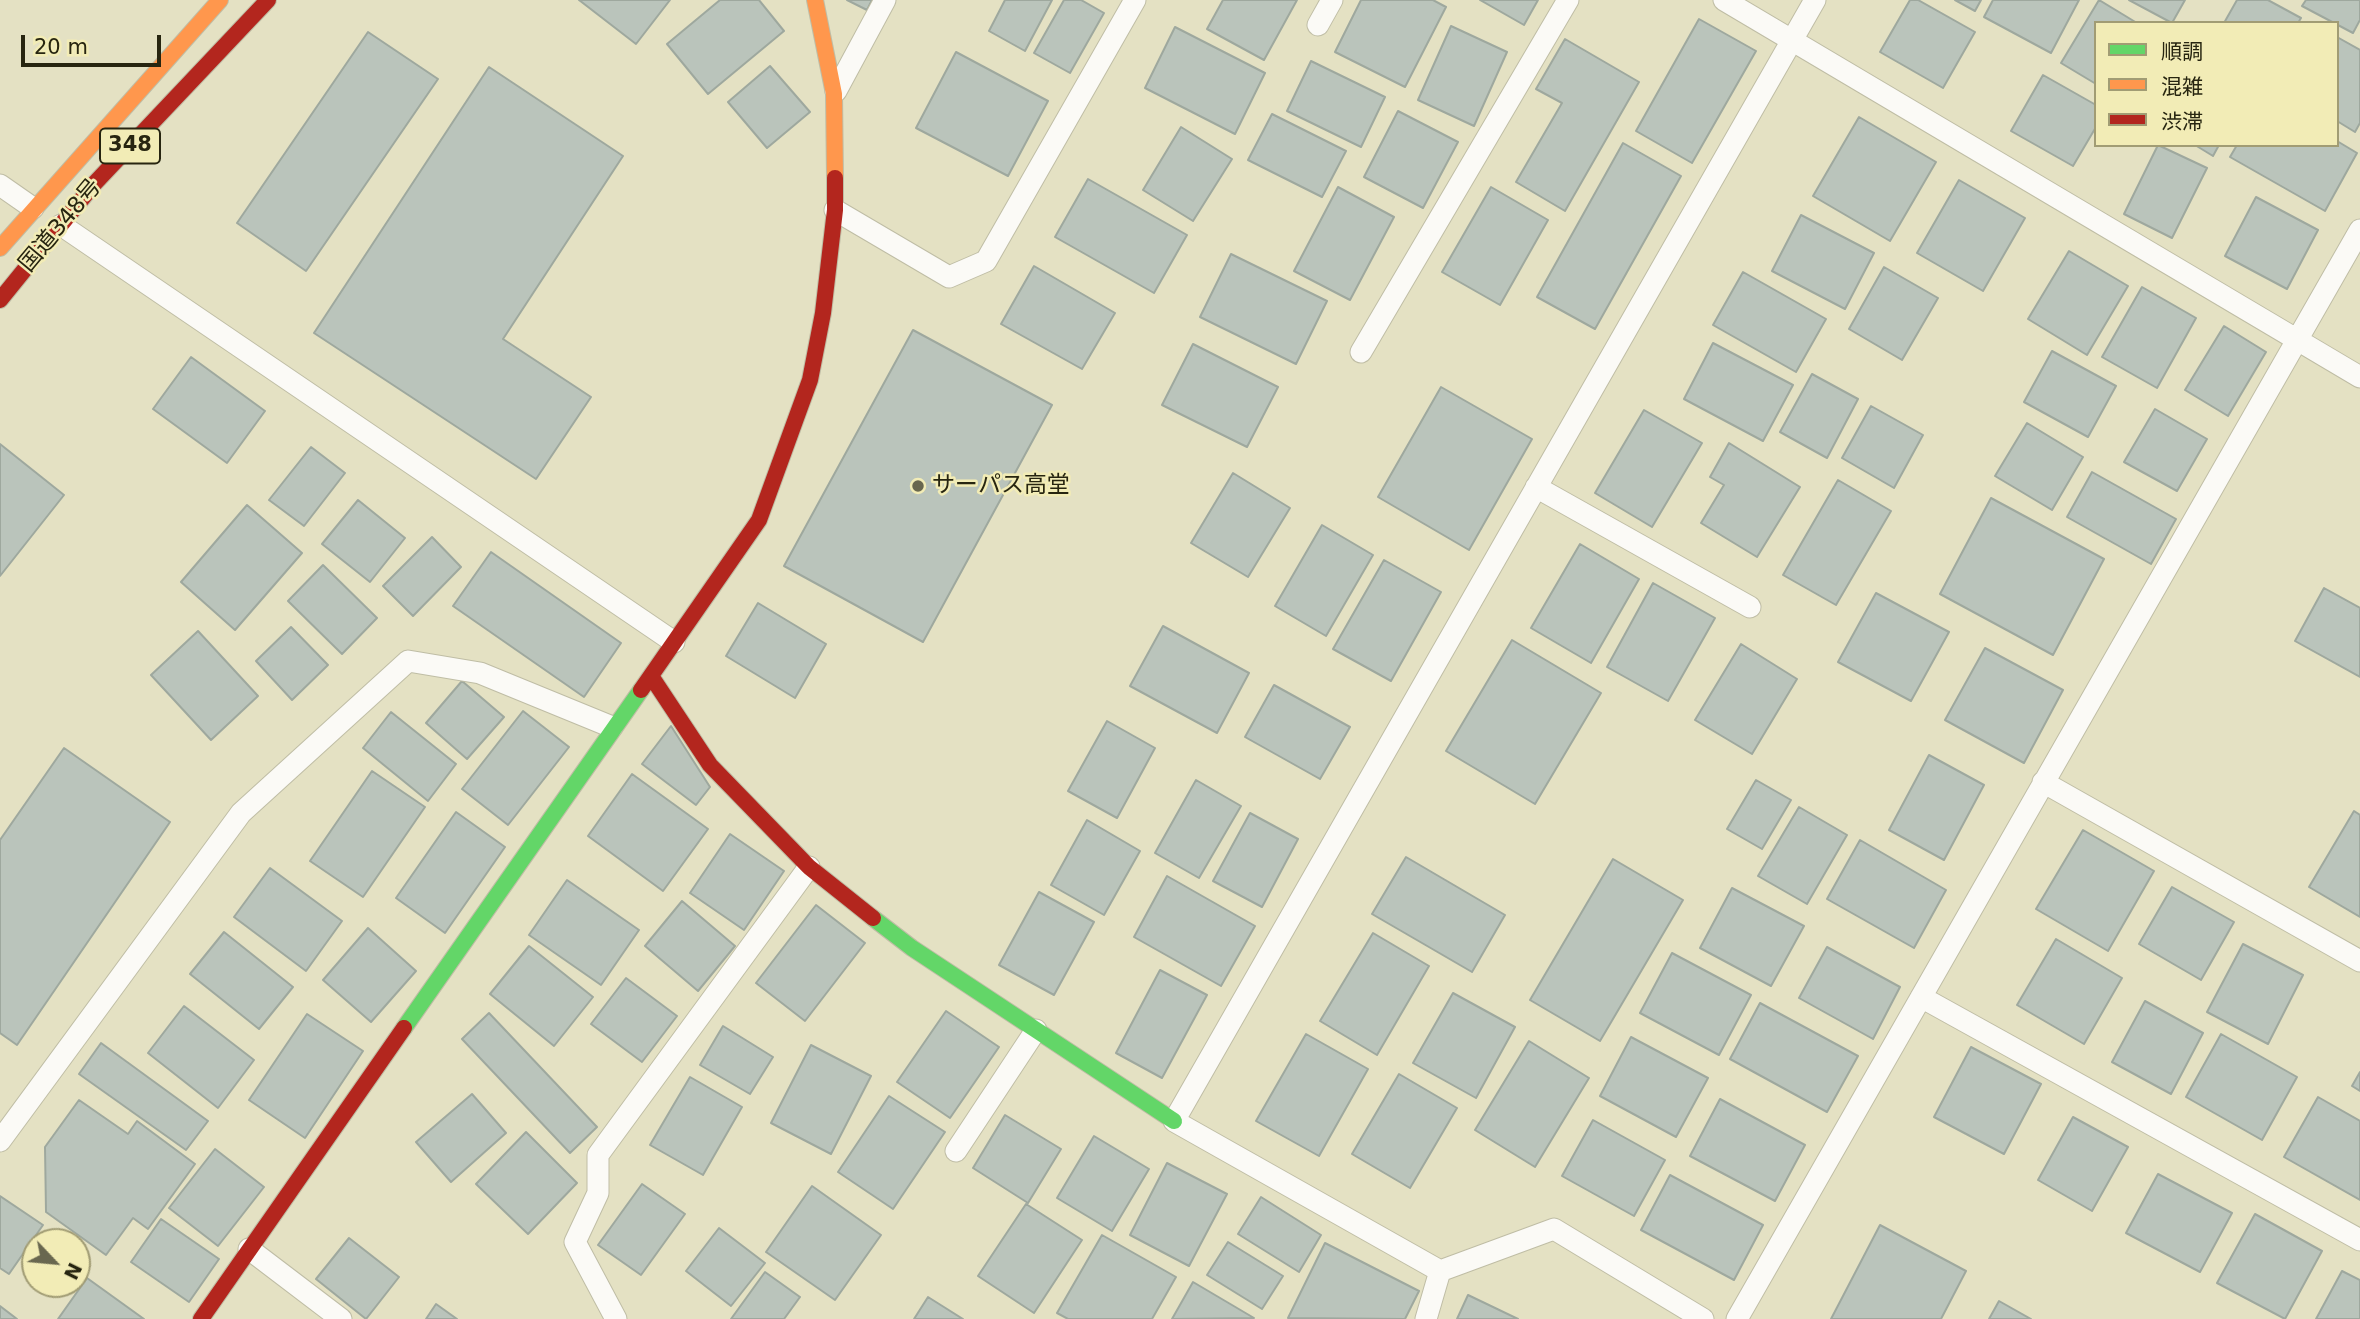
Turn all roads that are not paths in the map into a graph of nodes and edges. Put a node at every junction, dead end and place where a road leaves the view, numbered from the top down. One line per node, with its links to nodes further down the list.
1 (220, 0): 14 (main road, 国道348号 / 348)
2 (268, 0): 16 (main road, 国道348号 / 348)
3 (815, 0): 12 (main road)
4 (885, 0): 12 (lane)
5 (1135, 0): 15 (lane)
6 (1332, 0): 10 (lane)
7 (1567, 0): 21 (lane)
8 (1724, 0): 11 (lane)
9 (1815, 0): 11 (lane)
10 (1318, 25)
11 (1792, 39): 20 (lane); 23 (lane)
12 (834, 94): 15 (main road)
13 (0, 186): 14 (lane)
14 (33, 208): 18 (main road, 国道348号 / 348)
15 (835, 210): 25 (main road)
16 (61, 225): 19 (main road, 国道348号 / 348); 25 (lane)
17 (2360, 230): 20 (lane)
18 (0, 247)
19 (0, 300)
20 (2298, 340): 22 (lane); 28 (lane)
21 (1361, 352)
22 (2360, 377)
23 (1536, 488): 24 (lane); 33 (lane)
24 (1750, 607)
25 (674, 642): 26 (main road)
26 (651, 676): 27 (main road); 29 (main road)
27 (612, 727): 34 (lane); 37 (main road)
28 (2043, 782): 30 (lane); 31 (lane)
29 (809, 867): 32 (main road); 41 (lane)
30 (2360, 961)
31 (1921, 997): 36 (lane); 44 (lane)
32 (1036, 1030): 33 (main road); 35 (lane)
33 (1174, 1121): 38 (lane)
34 (0, 1141)
35 (956, 1151)
36 (2360, 1240)
37 (249, 1249): 39 (main road); 40 (lane)
38 (1440, 1271): 42 (lane); 43 (lane)
39 (201, 1319)
40 (341, 1319)
41 (616, 1319)
42 (1426, 1319)
43 (1703, 1319)
44 (1737, 1319)

